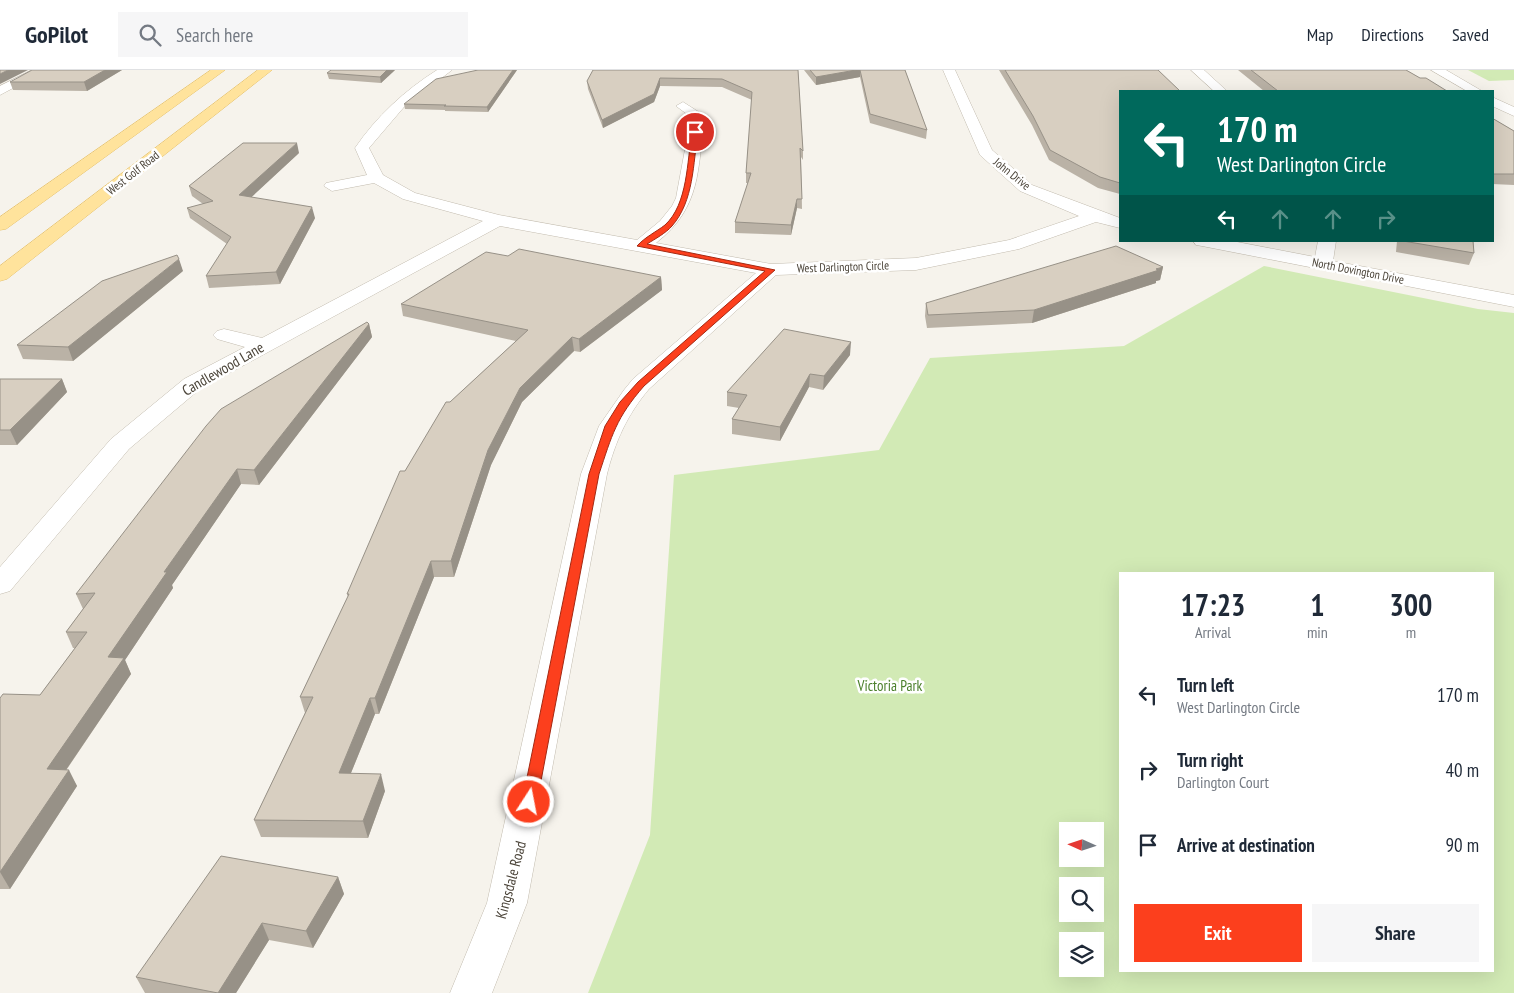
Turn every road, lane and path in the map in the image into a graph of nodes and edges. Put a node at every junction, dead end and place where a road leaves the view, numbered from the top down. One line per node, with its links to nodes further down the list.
1 (41, 70): 10 (street)
2 (219, 70): 19 (main road)
3 (266, 70): 25 (main road, West Golf Road)
4 (446, 70): 14 (street)
5 (949, 70): 16 (street, John Drive)
6 (1197, 70): 8 (street)
7 (1437, 70): 9 (street)
8 (1220, 90)
9 (1474, 90)
10 (0, 92)
11 (1494, 102): 13 (street)
12 (683, 106): 22 (street)
13 (1514, 112)
14 (376, 178): 15 (street); 17 (street, West Darlington Circle)
15 (332, 186)
16 (1095, 216): 18 (street); 24 (street, West Darlington Circle)
17 (498, 220): 22 (street, West Darlington Circle); 28 (street, Candlewood Lane)
18 (1119, 223)
19 (0, 226)
20 (1207, 242): 23 (street, North Dovington Drive)
21 (1328, 242): 23 (street)
22 (640, 246): 24 (street, West Darlington Circle)
23 (1322, 264): 26 (street, North Dovington Drive)
24 (771, 270): 30 (street, Kingsdale Road)
25 (0, 275)
26 (1514, 301)
27 (224, 335): 28 (street)
28 (264, 346): 29 (street, Candlewood Lane)
29 (0, 585)
30 (471, 993)

